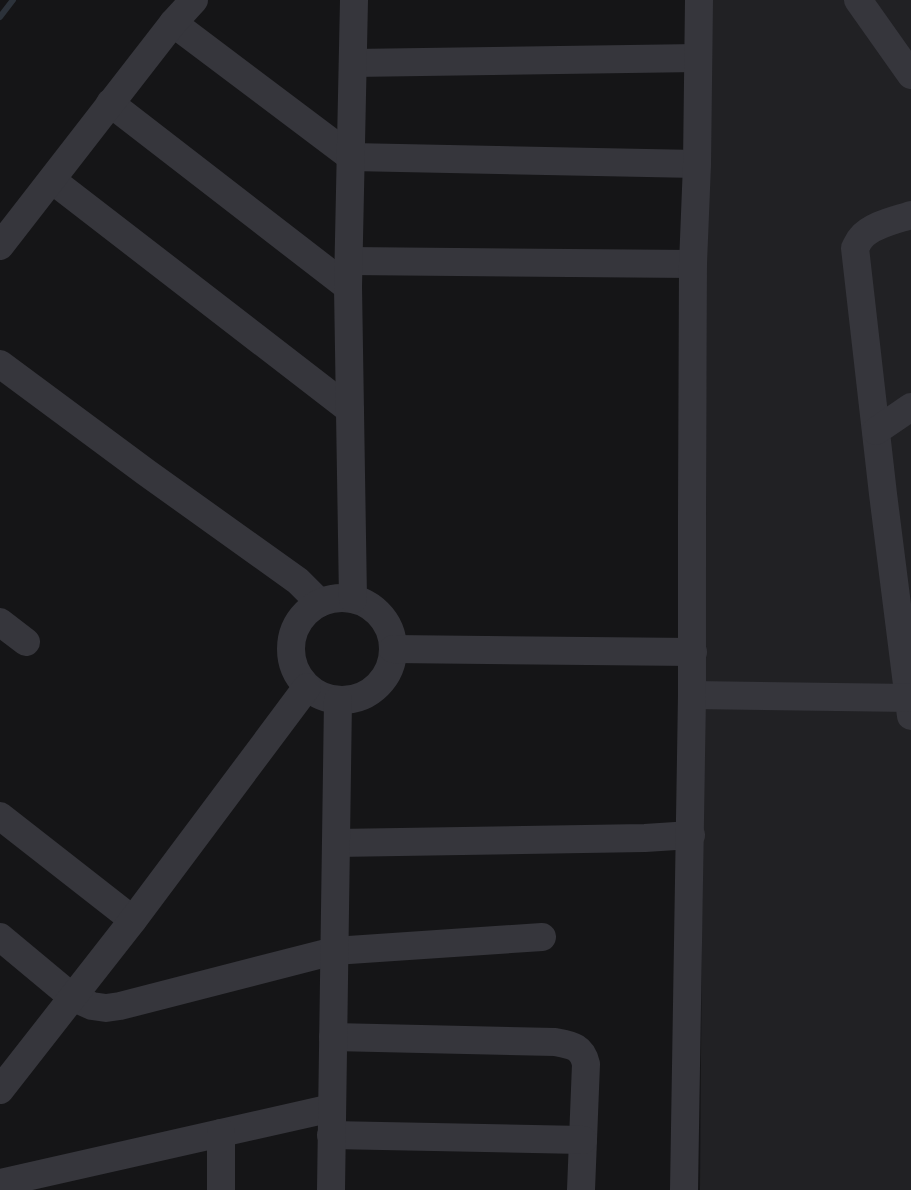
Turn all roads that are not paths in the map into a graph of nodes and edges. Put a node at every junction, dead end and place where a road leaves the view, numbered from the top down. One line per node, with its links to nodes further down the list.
1 (194, 0): 5 (street)
2 (354, 0): 7 (street)
3 (699, 0): 6 (street)
4 (858, 0): 8 (street)
5 (173, 23): 9 (street); 10 (street)
6 (698, 58): 7 (street); 11 (street)
7 (353, 63): 10 (street)
8 (911, 75)
9 (110, 103): 12 (street); 17 (street)
10 (351, 157): 11 (street); 15 (street)
11 (697, 164): 16 (street)
12 (52, 180): 14 (street); 20 (street)
13 (911, 215): 21 (street)
14 (0, 246)
15 (349, 260): 16 (street); 17 (street)
16 (693, 264): 28 (street)
17 (348, 287): 20 (street)
18 (0, 364): 24 (street)
19 (911, 407): 21 (street)
20 (350, 410): 23 (street)
21 (876, 431): 22 (street)
22 (899, 525): 32 (street)
23 (353, 599): 24 (street); 27 (street)
24 (320, 603): 29 (street)
25 (0, 622): 26 (street)
26 (26, 642)
27 (393, 649): 28 (street); 31 (street)
28 (693, 652): 30 (street)
29 (307, 687): 31 (street); 36 (street)
30 (692, 695): 32 (street); 34 (street)
31 (338, 700): 35 (street)
32 (910, 704)
33 (0, 816): 36 (street)
34 (691, 836): 35 (street); 51 (street)
35 (336, 843): 39 (street)
36 (133, 920): 40 (street)
37 (0, 937): 40 (street)
38 (542, 937): 39 (street)
39 (334, 951): 40 (street); 41 (street)
40 (72, 997): 42 (street)
41 (333, 1037): 43 (street); 46 (street)
42 (4, 1077)
43 (332, 1108): 44 (street); 45 (street)
44 (222, 1133): 47 (street); 48 (street)
45 (332, 1134): 46 (street); 49 (street)
46 (583, 1140): 50 (street)
47 (0, 1183)
48 (221, 1190)
49 (331, 1190)
50 (581, 1190)
51 (684, 1190)

